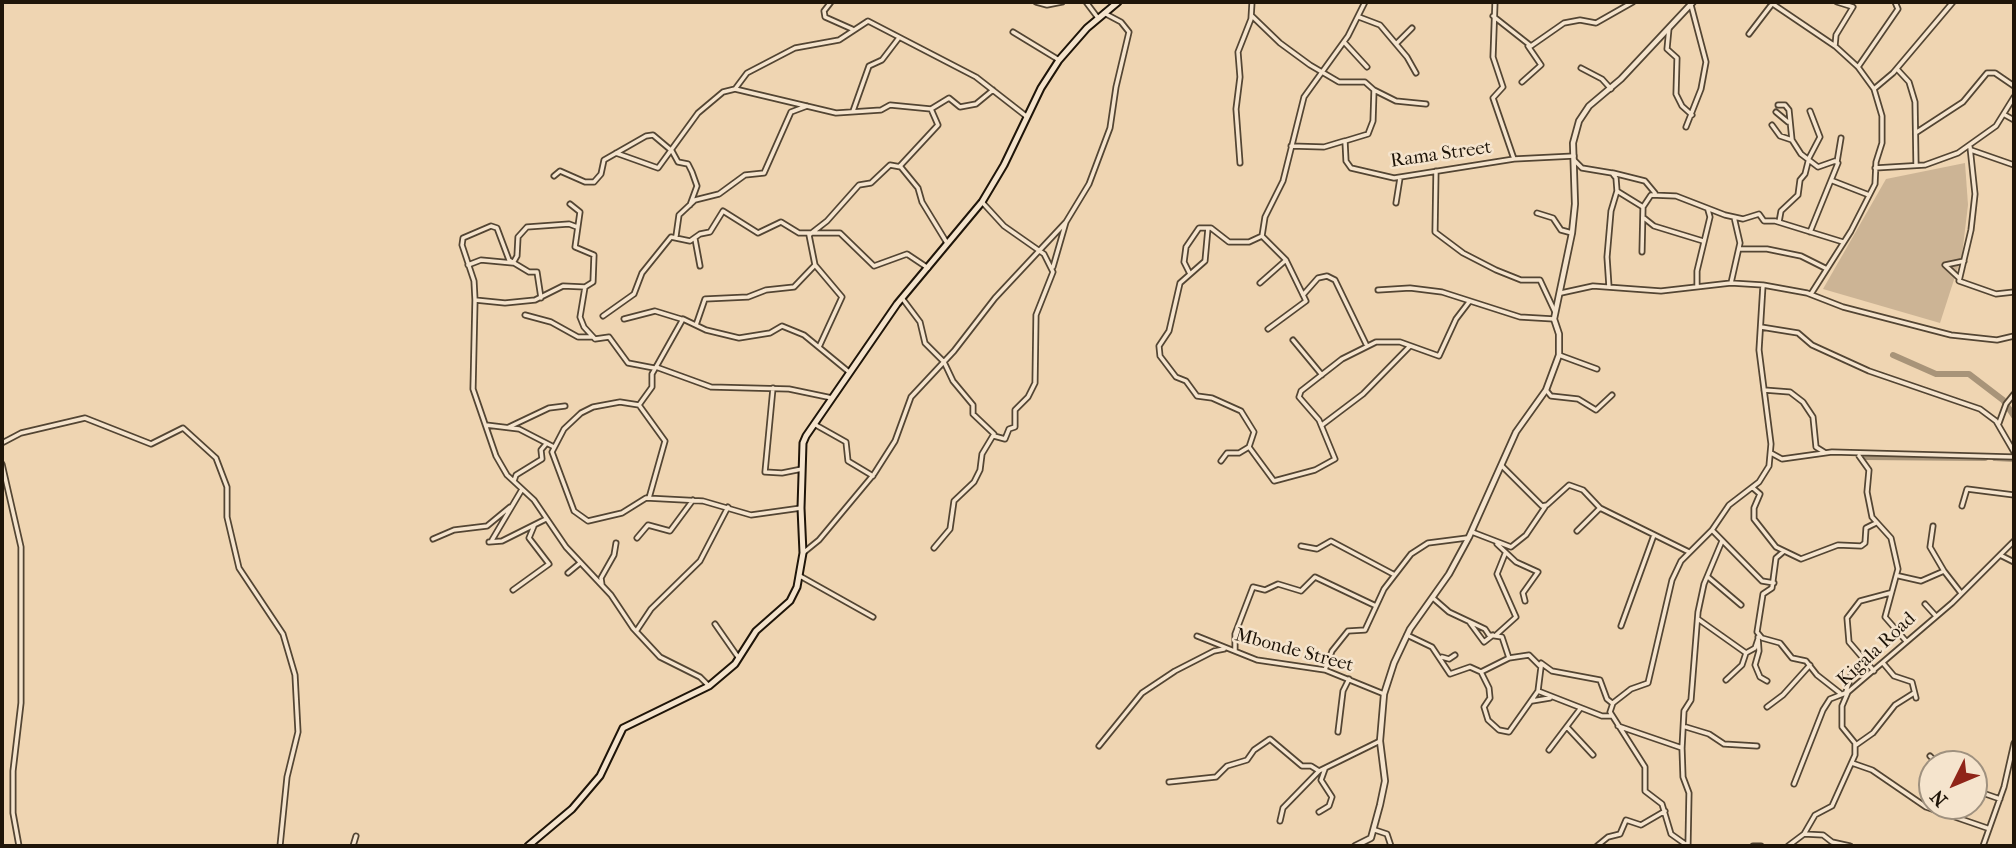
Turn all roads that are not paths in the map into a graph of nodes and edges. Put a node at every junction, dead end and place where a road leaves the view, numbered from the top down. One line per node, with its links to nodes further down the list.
1 (831, 2): 25 (street)
2 (1036, 2): 3 (street)
3 (1062, 2)
4 (1080, 2): 13 (street)
5 (1252, 2): 19 (street)
6 (1365, 2): 21 (street)
7 (1495, 2): 20 (street)
8 (1633, 2): 31 (street)
9 (1837, 2): 17 (street)
10 (1858, 2): 17 (street)
11 (1895, 2): 35 (street)
12 (1956, 2): 37 (street)
13 (1087, 3): 22 (street)
14 (1115, 3): 18 (main road)
15 (1692, 3): 24 (street); 55 (street)
16 (1771, 3): 27 (street); 32 (street)
17 (1853, 7): 32 (street)
18 (1104, 13): 22 (main road); 99 (street)
19 (1252, 16): 38 (street); 74 (street)
20 (1493, 16): 31 (street); 71 (street)
21 (1359, 17): 29 (street); 30 (street)
22 (1098, 18): 33 (main road)
23 (1412, 28): 30 (street)
24 (1669, 28): 43 (street); 55 (street)
25 (852, 29): 28 (street); 42 (street)
26 (1013, 32): 33 (street)
27 (1749, 34)
28 (898, 39): 45 (street); 52 (street)
29 (1344, 42): 34 (street); 38 (street)
30 (1396, 44): 39 (street)
31 (1528, 46): 40 (street)
32 (1835, 47): 35 (street)
33 (1059, 60): 57 (main road)
34 (1367, 67)
35 (1858, 67): 44 (street)
36 (1581, 68): 43 (street)
37 (1897, 69): 44 (street); 62 (street)
38 (1321, 71): 46 (street); 66 (street)
39 (1416, 73)
40 (1522, 82)
41 (2014, 86): 62 (street)
42 (735, 89): 50 (street); 68 (street)
43 (1611, 89): 70 (street)
44 (1874, 89): 78 (street)
45 (993, 90): 51 (street); 57 (street)
46 (1374, 90): 48 (street); 65 (street, Rama Street)
47 (2014, 97): 56 (street)
48 (1426, 104)
49 (1777, 105): 59 (street)
50 (809, 106): 52 (street); 90 (street)
51 (931, 109): 52 (street); 77 (street)
52 (853, 111)
53 (1810, 111): 72 (street)
54 (1776, 112): 59 (street)
55 (1692, 115): 61 (street)
56 (2005, 115): 58 (street); 67 (street)
57 (1026, 116): 87 (main road)
58 (2014, 120)
59 (1788, 122): 64 (street)
60 (1772, 125): 64 (street)
61 (1686, 127)
62 (1917, 132): 75 (street)
63 (1841, 138): 73 (street)
64 (1792, 140): 72 (street)
65 (1345, 141): 66 (street); 82 (street, Rama Street)
66 (1291, 146): 108 (street)
67 (1971, 148): 75 (street); 76 (street); 117 (street)
68 (673, 151): 69 (street); 69 (street); 90 (street)
69 (616, 153): 81 (street)
70 (1574, 158): 71 (street, Rama Street); 80 (street); 106 (street)
71 (1514, 159): 79 (street, Rama Street)
72 (1808, 160): 73 (street); 100 (street)
73 (1837, 162): 83 (street)
74 (1240, 163)
75 (1916, 165): 78 (street)
76 (2014, 165)
77 (901, 167): 105 (street); 112 (street)
78 (1875, 168): 86 (street)
79 (1436, 171): 82 (street, Rama Street); 144 (street)
80 (1612, 173): 84 (street); 85 (street)
81 (554, 176)
82 (1400, 178): 88 (street)
83 (1833, 181): 86 (street); 104 (street)
84 (1617, 191): 91 (street); 132 (street)
85 (1655, 193): 91 (street); 92 (street)
86 (1870, 195): 111 (street)
87 (982, 202): 112 (main road); 114 (street)
88 (1396, 203)
89 (570, 204): 102 (street)
90 (690, 205): 107 (street)
91 (1643, 207): 97 (street)
92 (1708, 209): 93 (street); 95 (street)
93 (1714, 211): 95 (street); 96 (street)
94 (1537, 213): 106 (street)
95 (1710, 217): 110 (street)
96 (1734, 217): 98 (street); 101 (street)
97 (1644, 218): 110 (street); 115 (street)
98 (1743, 219): 100 (street); 101 (street)
99 (1066, 222): 114 (street); 124 (street)
100 (1779, 222): 104 (street)
101 (1737, 225): 113 (street)
102 (577, 227): 118 (street); 131 (street)
103 (1208, 228): 108 (street); 125 (street); 125 (street)
104 (1811, 232): 111 (street)
105 (811, 233): 109 (street); 120 (street); 122 (street)
106 (1572, 233): 135 (street)
107 (676, 236): 109 (street); 143 (street)
108 (1262, 236): 116 (street)
109 (696, 237): 121 (street)
110 (1703, 240): 130 (street)
111 (1843, 242): 123 (street)
112 (948, 245): 122 (main road)
113 (1740, 249): 123 (street); 128 (street)
114 (1039, 252): 124 (street); 157 (street)
115 (1642, 252)
116 (1286, 260): 127 (street); 137 (street)
117 (1964, 261): 126 (street); 126 (street)
118 (513, 262): 119 (street); 119 (street); 138 (street)
119 (468, 265): 140 (street)
120 (815, 265): 147 (street); 155 (street)
121 (699, 266)
122 (928, 268): 139 (main road)
123 (1825, 268): 136 (street)
124 (1052, 269): 175 (street)
125 (1190, 274): 179 (street)
126 (1959, 278): 134 (street)
127 (1260, 283)
128 (1731, 283): 129 (street); 130 (street)
129 (1763, 285): 136 (street); 148 (street)
130 (1697, 286): 132 (street)
131 (585, 287): 138 (street); 151 (street)
132 (1609, 288): 135 (street)
133 (1378, 290): 141 (street)
134 (2014, 292)
135 (1561, 293): 144 (street)
136 (1811, 294): 150 (street)
137 (1303, 295): 149 (street); 153 (street)
138 (541, 298): 140 (street)
139 (902, 298): 157 (street); 160 (main road)
140 (475, 300): 171 (street)
141 (1469, 302): 144 (street); 154 (street)
142 (525, 315): 151 (street)
143 (603, 316)
144 (1555, 316): 156 (street)
145 (624, 319): 146 (street)
146 (681, 319): 147 (street); 158 (street)
147 (696, 325): 155 (street)
148 (1761, 327): 164 (street); 173 (street)
149 (1268, 330)
150 (2014, 336)
151 (593, 337): 158 (street)
152 (1293, 340): 161 (street)
153 (1367, 345): 154 (street); 161 (street)
154 (1410, 346): 172 (street)
155 (819, 347): 160 (street)
156 (1559, 355): 159 (street); 163 (street)
157 (944, 362): 175 (street); 188 (street)
158 (655, 367): 162 (street); 169 (street)
159 (1597, 369)
160 (849, 372): 167 (main road)
161 (1322, 375): 172 (street)
162 (773, 388): 167 (street); 187 (street)
163 (1546, 390): 166 (street); 186 (street)
164 (1763, 390): 180 (street); 181 (street)
165 (2014, 394): 173 (street)
166 (1612, 395)
167 (832, 398): 170 (main road)
168 (565, 405): 174 (street)
169 (639, 405): 178 (street); 193 (street)
170 (814, 424): 187 (main road); 188 (street)
171 (485, 425): 174 (street); 189 (street)
172 (1322, 425): 179 (street)
173 (1999, 425): 183 (street)
174 (507, 427): 177 (street)
175 (994, 436): 216 (street)
176 (2, 443): 315 (street)
177 (546, 444): 178 (street); 189 (street)
178 (554, 447): 193 (street)
179 (1249, 447): 184 (street)
180 (1771, 453): 181 (street); 190 (street)
181 (1826, 453): 182 (street)
182 (1858, 454): 183 (street); 202 (street)
183 (2014, 454)
184 (1220, 461)
185 (2, 464): 314 (street)
186 (1501, 464): 195 (street); 207 (street)
187 (802, 469): 199 (main road)
188 (873, 476): 219 (street)
189 (514, 481): 191 (street)
190 (1753, 488): 205 (street); 218 (street)
191 (521, 491): 197 (street); 201 (street)
192 (2014, 495): 196 (street)
193 (649, 498): 194 (street)
194 (693, 500): 198 (street); 209 (street)
195 (1545, 506): 200 (street); 213 (street)
196 (1962, 506)
197 (510, 507): 203 (street); 210 (street)
198 (728, 507): 199 (street); 246 (street)
199 (801, 508): 219 (main road)
200 (1600, 508): 206 (street); 208 (street)
201 (546, 519): 203 (street); 223 (street)
202 (1877, 523): 218 (street); 229 (street)
203 (534, 526): 232 (street)
204 (1933, 526): 224 (street)
205 (1712, 530): 211 (street); 217 (street)
206 (1577, 531)
207 (1470, 535): 213 (street); 226 (street); 235 (street)
208 (1654, 535): 217 (street); 245 (street)
209 (638, 538)
210 (433, 540)
211 (1722, 541): 228 (street); 230 (street)
212 (2014, 541): 221 (street, Kigala Road)
213 (1497, 542): 220 (street)
214 (617, 543): 231 (street)
215 (1301, 546): 226 (street)
216 (934, 548)
217 (1689, 552): 280 (street)
218 (1783, 552): 230 (street)
219 (803, 553): 227 (main road)
220 (1506, 554): 236 (street); 248 (street)
221 (2000, 555): 222 (street); 234 (street, Kigala Road)
222 (2014, 562)
223 (580, 563): 225 (street); 231 (street)
224 (1944, 571): 229 (street); 234 (street)
225 (568, 573)
226 (1394, 574): 239 (street)
227 (800, 576): 241 (street); 258 (main road)
228 (1707, 576): 238 (street); 242 (street)
229 (1899, 576): 233 (street)
230 (1774, 583): 250 (street)
231 (603, 587): 246 (street)
232 (513, 590)
233 (1890, 593): 251 (street); 264 (street)
234 (1961, 593): 240 (street, Kigala Road)
235 (1433, 598): 243 (street); 247 (street)
236 (1525, 601)
237 (1925, 604): 240 (street)
238 (1741, 605)
239 (1376, 606): 253 (street); 263 (street)
240 (1935, 615): 251 (street, Kigala Road)
241 (873, 617)
242 (1698, 619): 254 (street); 286 (street)
243 (1468, 620): 248 (street); 248 (street)
244 (715, 624): 258 (street)
245 (1621, 626)
246 (637, 631): 268 (street)
247 (1407, 635): 256 (street); 277 (street)
248 (1495, 635): 257 (street)
249 (1197, 636): 252 (street, Mbonde Street)
250 (1758, 637): 254 (street); 261 (street); 271 (street)
251 (1907, 641): 260 (street, Kigala Road)
252 (1228, 649): 253 (street, Mbonde Street); 291 (street)
253 (1235, 651): 263 (street, Mbonde Street)
254 (1746, 653): 270 (street)
255 (1455, 655): 256 (street)
256 (1440, 656): 265 (street)
257 (1509, 658): 259 (street); 265 (street)
258 (739, 659): 272 (main road)
259 (1539, 662): 262 (street); 266 (street)
260 (1883, 663): 264 (street, Kigala Road); 290 (street)
261 (1810, 665): 276 (street); 281 (street)
262 (1550, 669): 266 (street); 280 (street)
263 (1325, 670): 269 (street, Mbonde Street)
264 (1874, 671): 275 (street, Kigala Road)
265 (1481, 672): 279 (street)
266 (1542, 675): 274 (street)
267 (1851, 675): 275 (street)
268 (702, 679): 272 (street); 273 (street)
269 (1349, 679): 277 (street, Mbonde Street); 287 (street)
270 (1726, 680)
271 (1767, 681)
272 (709, 686): 273 (main road)
273 (701, 691): 317 (main road)
274 (1538, 691): 278 (street); 279 (street)
275 (1847, 692): 276 (street); 290 (street, Kigala Road)
276 (1840, 693): 304 (street)
277 (1384, 694): 288 (street)
278 (1551, 698): 279 (street); 282 (street)
279 (1532, 701)
280 (1613, 703): 283 (street)
281 (1767, 707)
282 (1580, 709): 283 (street); 285 (street)
283 (1610, 716): 284 (street)
284 (1617, 726): 293 (street); 307 (street)
285 (1567, 727): 294 (street); 295 (street)
286 (1685, 727): 292 (street); 293 (street)
287 (1338, 733)
288 (1380, 741): 298 (street); 311 (street)
289 (2014, 743): 297 (street)
290 (1856, 745): 296 (street)
291 (1099, 746)
292 (1757, 746)
293 (1682, 748): 321 (street)
294 (1549, 750)
295 (1593, 755)
296 (1852, 763): 310 (street); 312 (street)
297 (2008, 768): 299 (street); 306 (street)
298 (1325, 769): 300 (street); 301 (street)
299 (2014, 769)
300 (1319, 771): 302 (street); 303 (street)
301 (1321, 780): 303 (street); 308 (street)
302 (1169, 782)
303 (1310, 783): 309 (street)
304 (1794, 785)
305 (1988, 795): 306 (street)
306 (2000, 799): 310 (street)
307 (1665, 811): 320 (street); 321 (street)
308 (1319, 812)
309 (1280, 821)
310 (1987, 828): 326 (street)
311 (1375, 830): 318 (street); 319 (street)
312 (1804, 835): 324 (street); 325 (street)
313 (356, 836): 316 (street)
314 (19, 846)
315 (280, 846)
316 (353, 846)
317 (528, 846)
318 (1355, 846)
319 (1391, 846)
320 (1597, 846)
321 (1688, 846)
322 (1753, 846): 323 (street)
323 (1761, 846)
324 (1788, 846)
325 (1850, 846)
326 (1983, 846)

